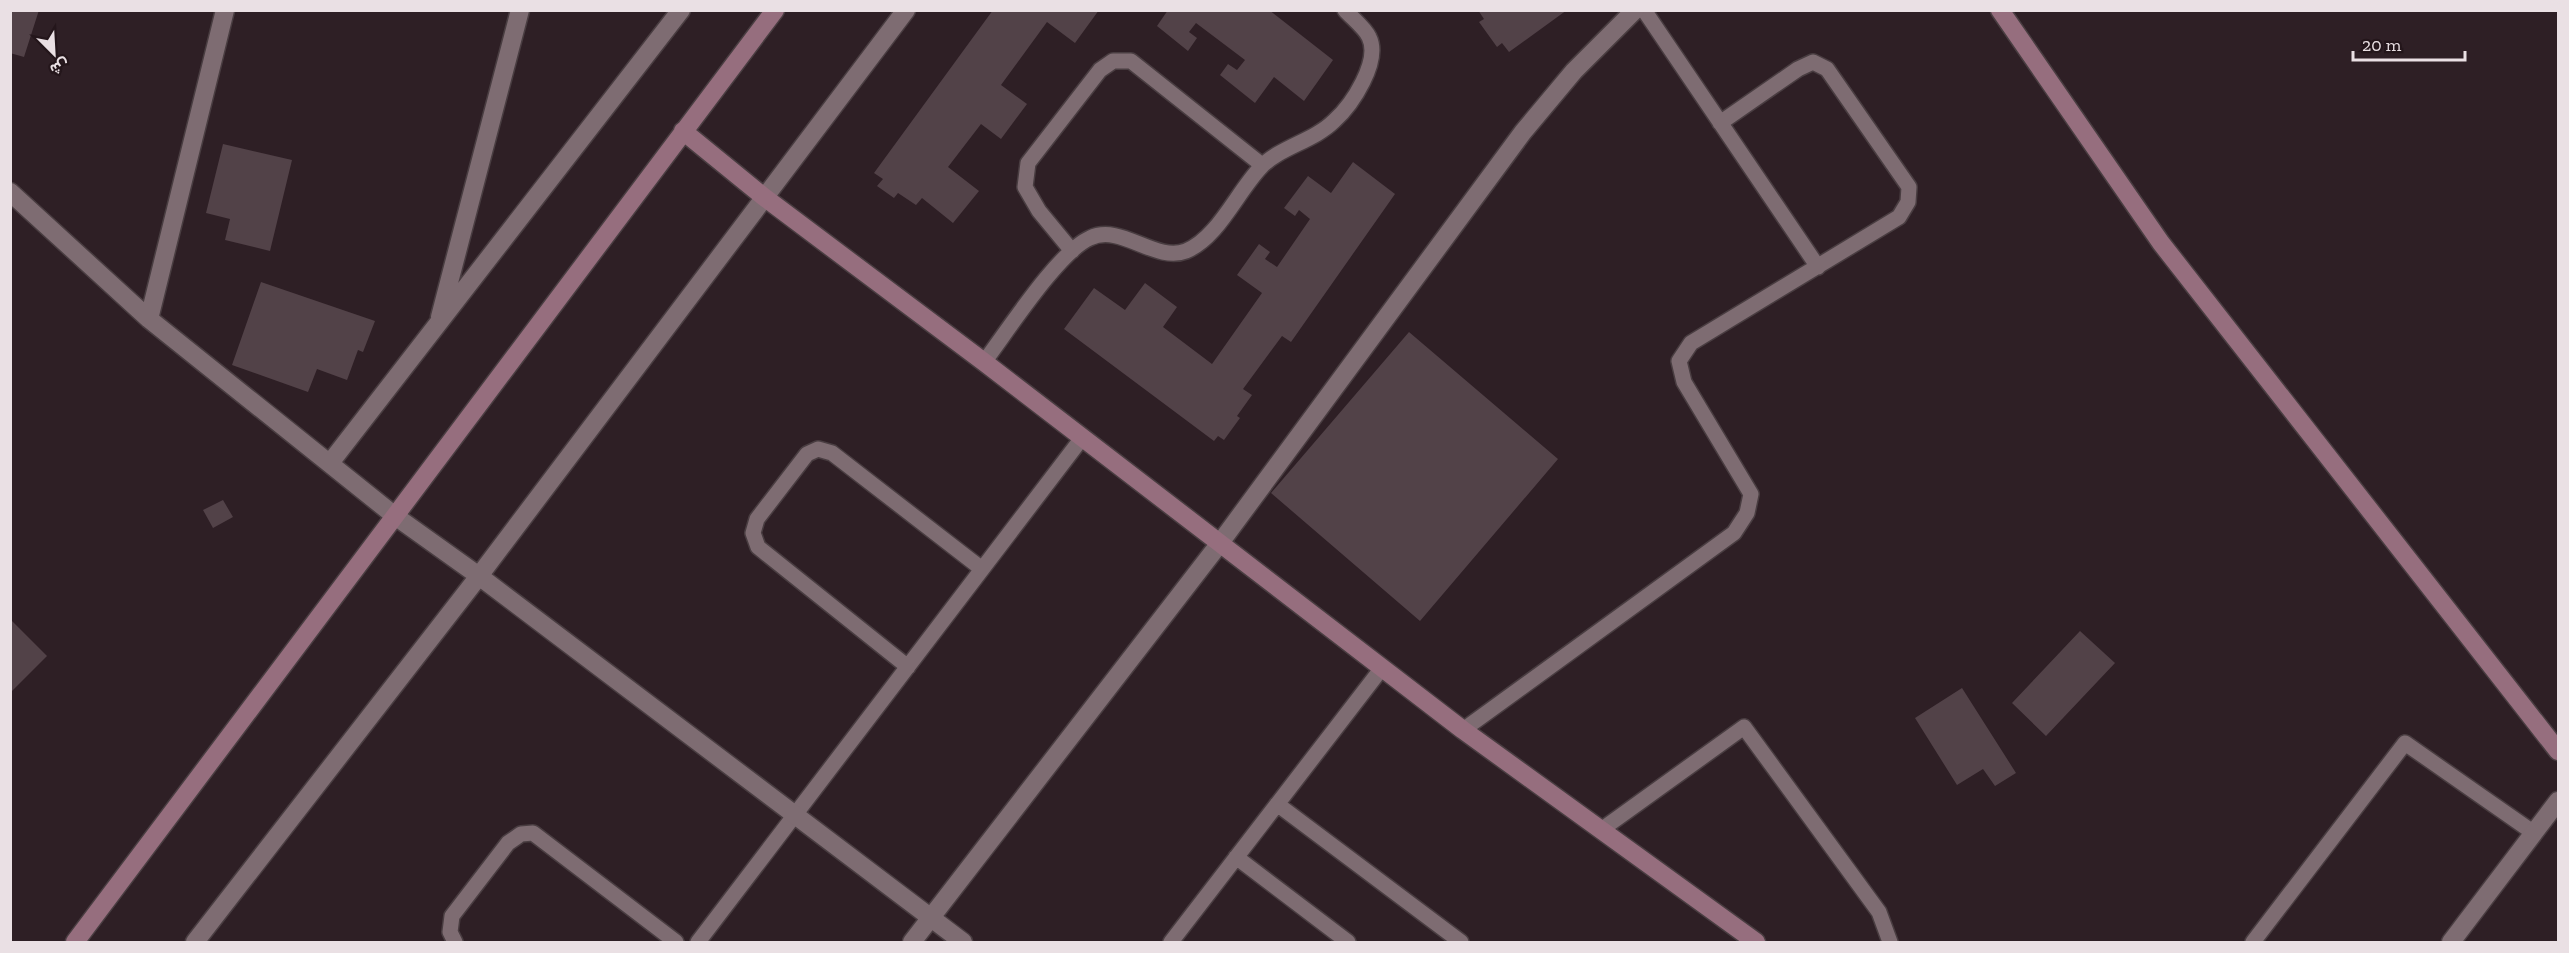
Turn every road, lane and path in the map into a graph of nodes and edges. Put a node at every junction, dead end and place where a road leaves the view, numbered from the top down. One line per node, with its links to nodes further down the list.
1 (225, 10): 17 (street)
2 (520, 10): 18 (street)
3 (681, 10): 18 (street)
4 (776, 10): 11 (street)
5 (906, 10): 14 (street)
6 (1345, 10): 12 (lane)
7 (1635, 10): 23 (street)
8 (1644, 10): 10 (lane)
9 (2000, 10): 29 (street)
10 (1720, 123): 16 (lane); 16 (lane)
11 (683, 131): 14 (street); 22 (street)
12 (1262, 165): 15 (lane); 15 (lane)
13 (10, 192): 17 (street)
14 (764, 197): 19 (street); 25 (street)
15 (1072, 251): 19 (lane)
16 (1818, 267): 28 (lane)
17 (148, 319): 21 (street)
18 (438, 326): 21 (street)
19 (984, 362): 20 (street)
20 (1082, 438): 23 (street); 24 (lane)
21 (330, 463): 22 (street)
22 (395, 516): 25 (street); 38 (street)
23 (1220, 543): 27 (street); 36 (street)
24 (982, 569): 26 (lane); 26 (lane)
25 (479, 576): 32 (street); 39 (street)
26 (908, 667): 32 (lane)
27 (1382, 668): 28 (street); 31 (lane)
28 (1463, 730): 33 (street)
29 (2559, 751)
30 (2559, 801): 34 (street)
31 (1277, 804): 35 (lane); 47 (lane)
32 (795, 815): 36 (street); 42 (lane)
33 (1601, 830): 37 (street); 48 (lane)
34 (2534, 833): 49 (lane); 50 (street)
35 (1236, 857): 45 (lane); 46 (lane)
36 (930, 918): 43 (street); 44 (street)
37 (1746, 939)
38 (75, 942)
39 (195, 942)
40 (455, 942): 41 (lane)
41 (676, 942)
42 (698, 942)
43 (912, 942)
44 (963, 942)
45 (1171, 942)
46 (1348, 942)
47 (1461, 942)
48 (1890, 942)
49 (2253, 942)
50 (2451, 942)

